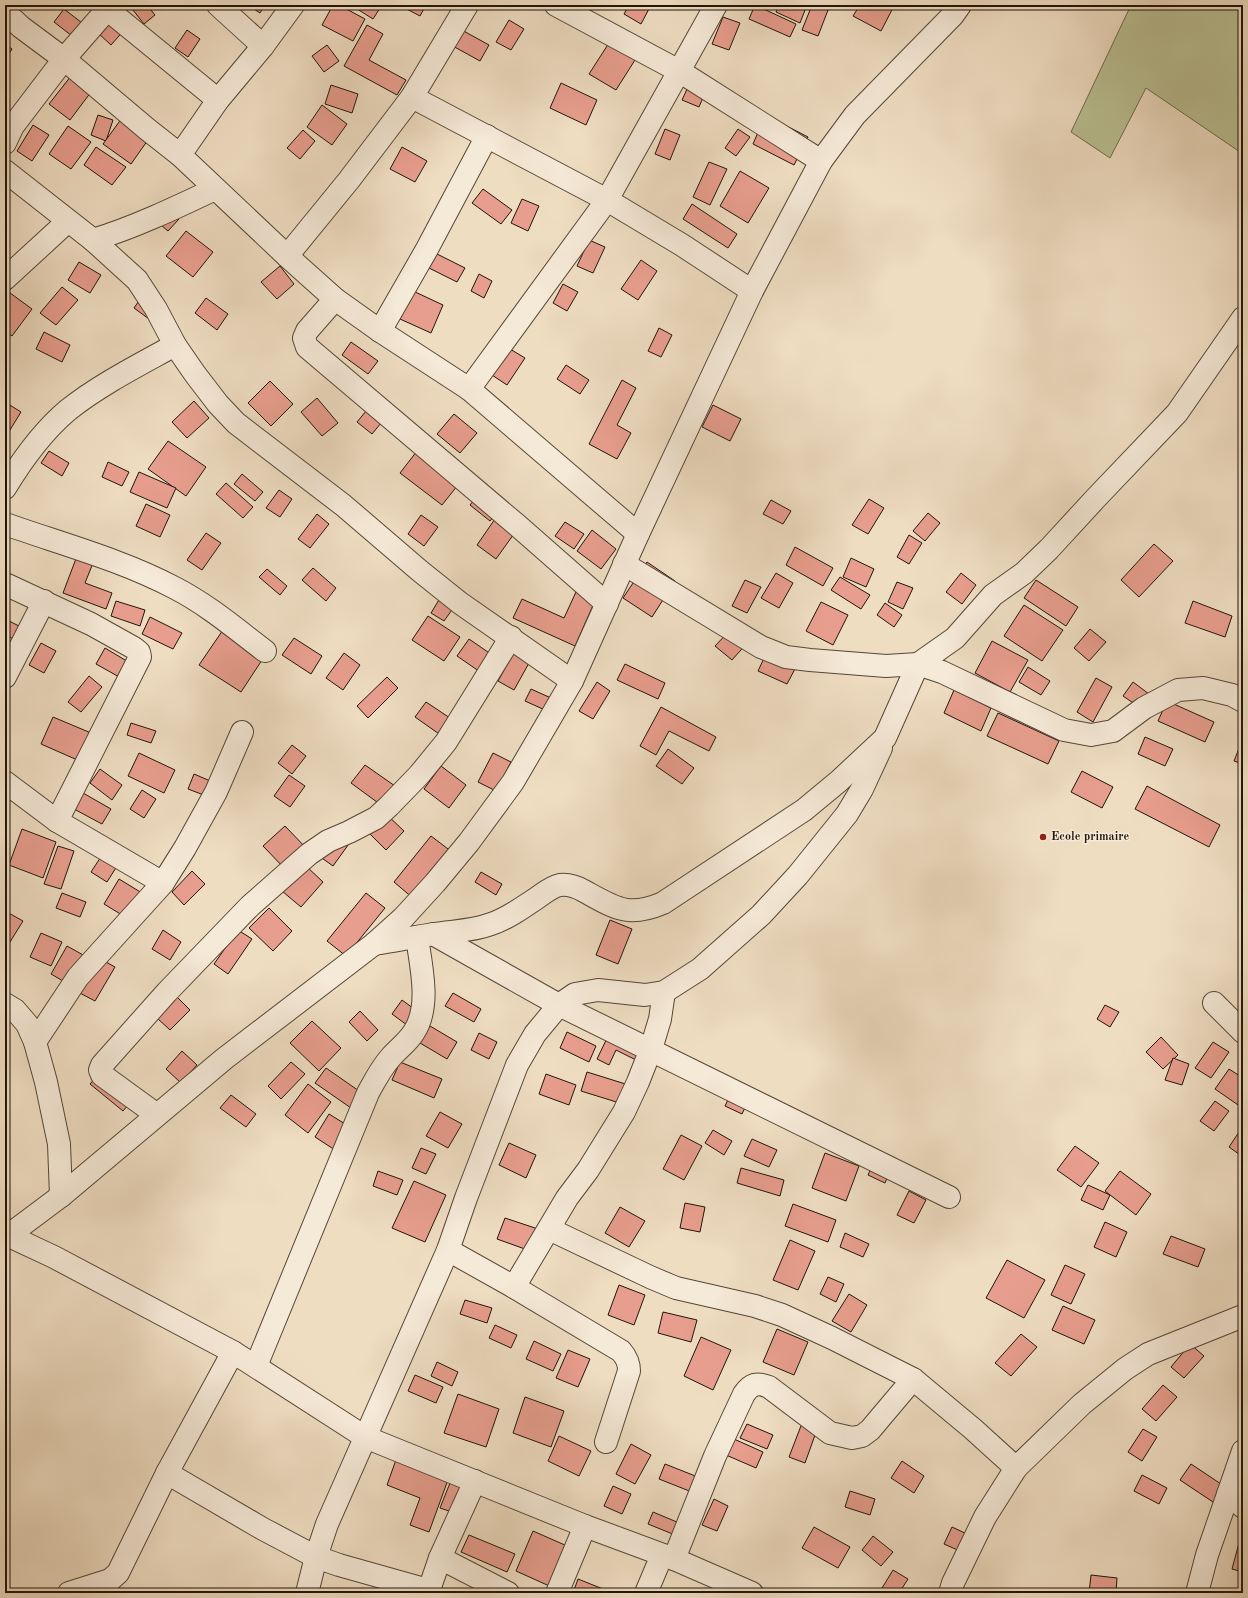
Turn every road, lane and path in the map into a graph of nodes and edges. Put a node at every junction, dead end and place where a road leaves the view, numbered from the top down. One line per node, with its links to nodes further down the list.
1 (218, 5): 9 (street)
2 (293, 5): 9 (street)
3 (467, 5): 12 (street)
4 (556, 5): 11 (street)
5 (716, 5): 11 (street)
6 (109, 7): 10 (street); 13 (street)
7 (950, 8): 17 (street)
8 (5, 12): 10 (street)
9 (263, 46): 13 (street)
10 (64, 59): 15 (street); 16 (street)
11 (679, 71): 17 (street); 20 (street)
12 (412, 97): 14 (street); 23 (street)
13 (218, 100): 16 (street)
14 (487, 136): 20 (street); 28 (street)
15 (5, 142)
16 (180, 155): 19 (street)
17 (821, 161): 25 (street)
18 (5, 171): 21 (street)
19 (215, 189): 22 (street); 23 (street)
20 (607, 200): 25 (street); 30 (street)
21 (68, 221): 22 (street); 24 (street)
22 (93, 240): 29 (street)
23 (287, 256): 26 (street)
24 (5, 279)
25 (752, 291): 33 (street)
26 (335, 299): 28 (street); 37 (street)
27 (1243, 318): 40 (street)
28 (380, 331): 30 (street)
29 (175, 345): 31 (street); 38 (street)
30 (469, 389): 33 (street)
31 (5, 488)
32 (5, 524): 39 (street)
33 (638, 534): 34 (street)
34 (624, 564): 37 (street); 40 (street)
35 (5, 584): 36 (street)
36 (44, 601): 41 (street); 47 (street)
37 (607, 604): 42 (street)
38 (511, 637): 42 (street); 58 (street)
39 (265, 651)
40 (918, 664): 43 (street); 45 (street)
41 (5, 677)
42 (572, 681): 50 (street)
43 (1243, 701)
44 (242, 732): 48 (street)
45 (885, 738): 49 (street); 51 (street)
46 (5, 782): 47 (street)
47 (57, 821): 48 (street)
48 (163, 883): 56 (street)
49 (425, 935): 50 (street); 54 (street); 67 (street)
50 (374, 944): 58 (street)
51 (664, 992): 54 (street); 57 (street)
52 (1214, 1003): 55 (street)
53 (5, 1004): 56 (street)
54 (559, 1005): 57 (street); 63 (street)
55 (1243, 1032)
56 (35, 1042): 59 (street)
57 (651, 1050): 60 (street); 61 (street)
58 (157, 1115): 59 (street)
59 (61, 1196): 62 (street)
60 (949, 1197)
61 (549, 1229): 64 (street); 68 (street)
62 (6, 1236): 66 (street)
63 (448, 1250): 64 (street); 69 (street)
64 (514, 1287): 70 (street)
65 (1243, 1316): 72 (street)
66 (233, 1352): 67 (street); 73 (street)
67 (256, 1366): 69 (street)
68 (912, 1379): 72 (street); 78 (street)
69 (365, 1437): 74 (street); 77 (street)
70 (606, 1442)
71 (1243, 1451): 75 (street)
72 (1016, 1468): 87 (street)
73 (167, 1472): 77 (street); 81 (street)
74 (475, 1480): 76 (street); 79 (street)
75 (1235, 1500): 88 (street)
76 (585, 1526): 78 (street); 84 (street)
77 (316, 1557): 80 (street); 82 (street)
78 (668, 1557): 85 (street); 86 (street)
79 (440, 1558): 80 (street); 83 (street)
80 (428, 1592)
81 (69, 1593)
82 (307, 1593)
83 (508, 1593)
84 (557, 1593)
85 (646, 1593)
86 (752, 1593)
87 (950, 1593)
88 (1198, 1593)

